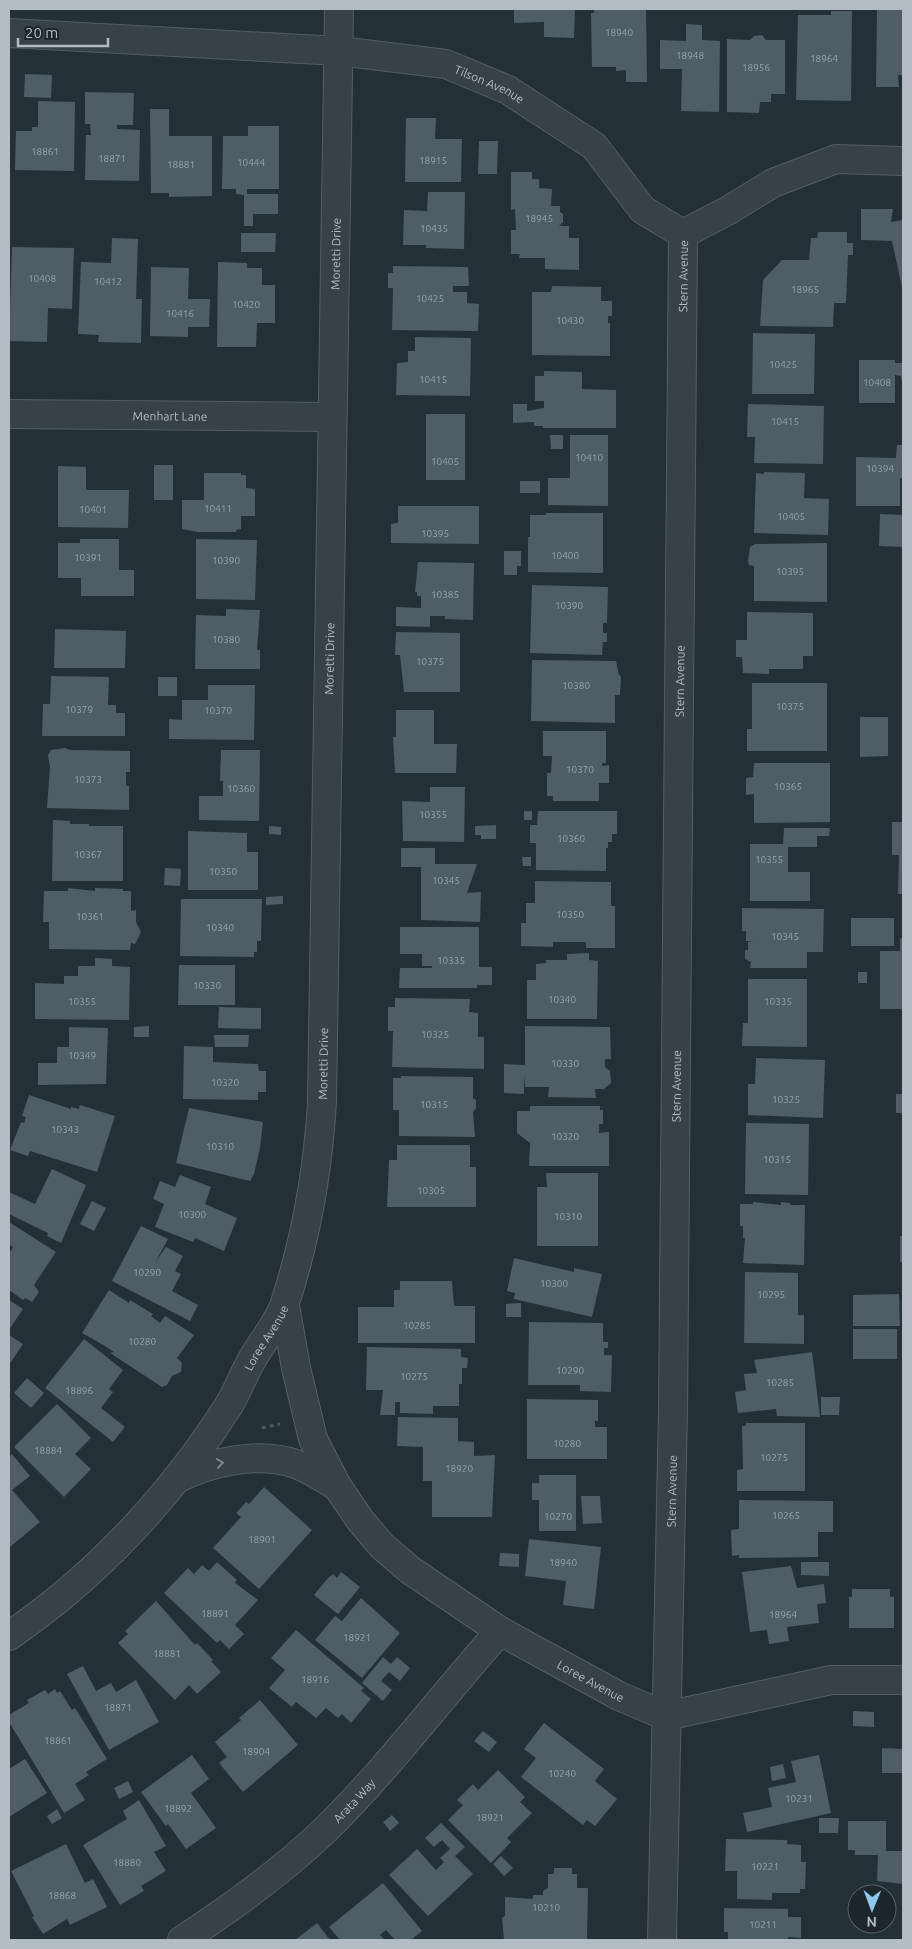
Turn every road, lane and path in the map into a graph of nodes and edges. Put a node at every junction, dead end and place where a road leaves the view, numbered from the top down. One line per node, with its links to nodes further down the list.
1 (340, 9): 3 (street, Moretti Drive)
2 (9, 33): 3 (street, Tilson Avenue)
3 (339, 51): 5 (street, Tilson Avenue); 7 (street, Moretti Drive)
4 (903, 161): 5 (street)
5 (683, 234): 14 (street, Stern Avenue)
6 (9, 414): 7 (street, Menhart Lane)
7 (332, 417): 8 (street, Moretti Drive)
8 (285, 1305): 9 (street, Loree Avenue); 10 (street, Loree Avenue)
9 (175, 1480): 10 (street, Loree Avenue, one-way to 10); 12 (street, Loree Avenue)
10 (337, 1486): 11 (street, Loree Avenue)
11 (500, 1631): 14 (street, Loree Avenue); 15 (street, Arata Way)
12 (9, 1636)
13 (903, 1680): 14 (street)
14 (666, 1716): 16 (street, Stern Avenue)
15 (182, 1940)
16 (662, 1940)

